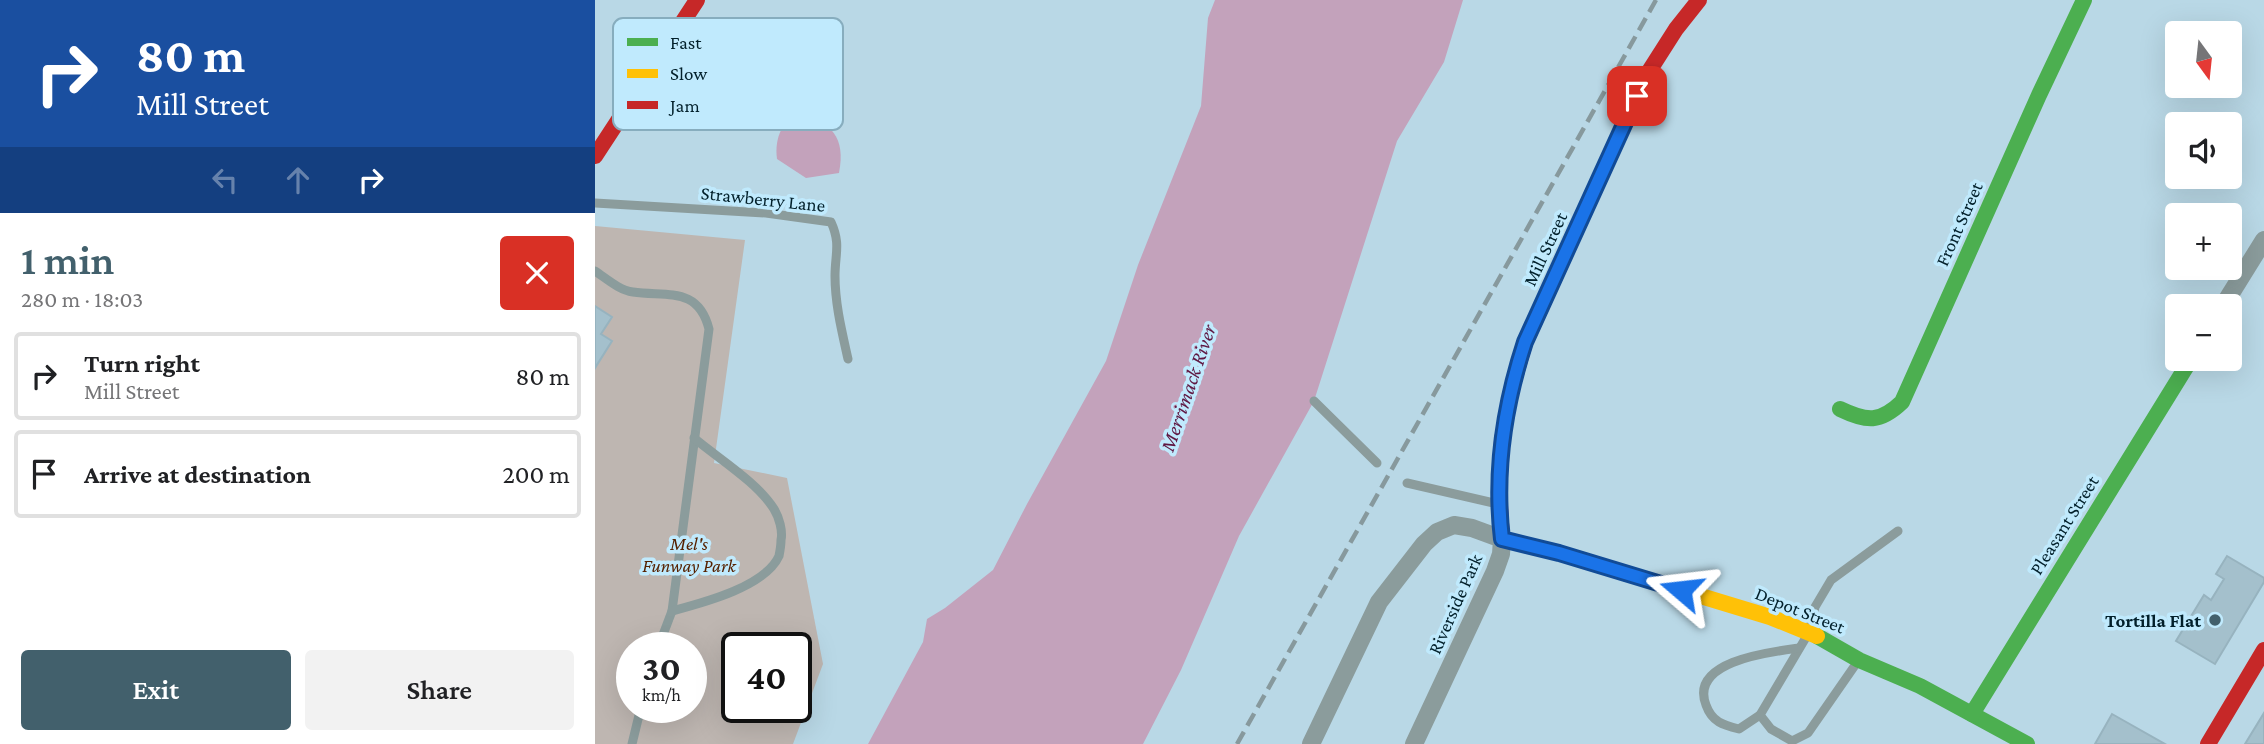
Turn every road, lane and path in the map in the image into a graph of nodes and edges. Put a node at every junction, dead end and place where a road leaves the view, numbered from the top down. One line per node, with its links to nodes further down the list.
1 (697, 0): 4 (street)
2 (1699, 0): 18 (street, Mill Street)
3 (2084, 0): 14 (street, Front Street)
4 (685, 18)
5 (613, 128): 6 (street)
6 (595, 156)
7 (595, 203): 11 (lane, Strawberry Lane)
8 (2264, 240): 10 (street)
9 (595, 271): 15 (lane)
10 (2230, 294)
11 (848, 359)
12 (2184, 371): 27 (street, Pleasant Street)
13 (1314, 401): 16 (lane)
14 (1840, 409)
15 (694, 438): 21 (lane); 21 (lane)
16 (1377, 463)
17 (1407, 483): 18 (lane)
18 (1499, 505): 20 (street, Mill Street)
19 (1898, 531): 23 (lane)
20 (1502, 539): 23 (street, Depot Street); 32 (street, Riverside Park); 33 (street, Riverside Park)
21 (671, 611): 22 (lane)
22 (664, 632)
23 (1808, 634): 24 (lane); 26 (street, Depot Street)
24 (1799, 648): 28 (lane); 28 (lane)
25 (2264, 650): 35 (street)
26 (1859, 660): 27 (street, Depot Street); 30 (lane)
27 (1972, 714): 34 (street, Depot Street)
28 (1761, 715): 30 (lane)
29 (637, 723): 31 (lane)
30 (1791, 742)
31 (632, 744)
32 (1311, 744)
33 (1414, 744)
34 (2027, 744)
35 (2208, 744)

